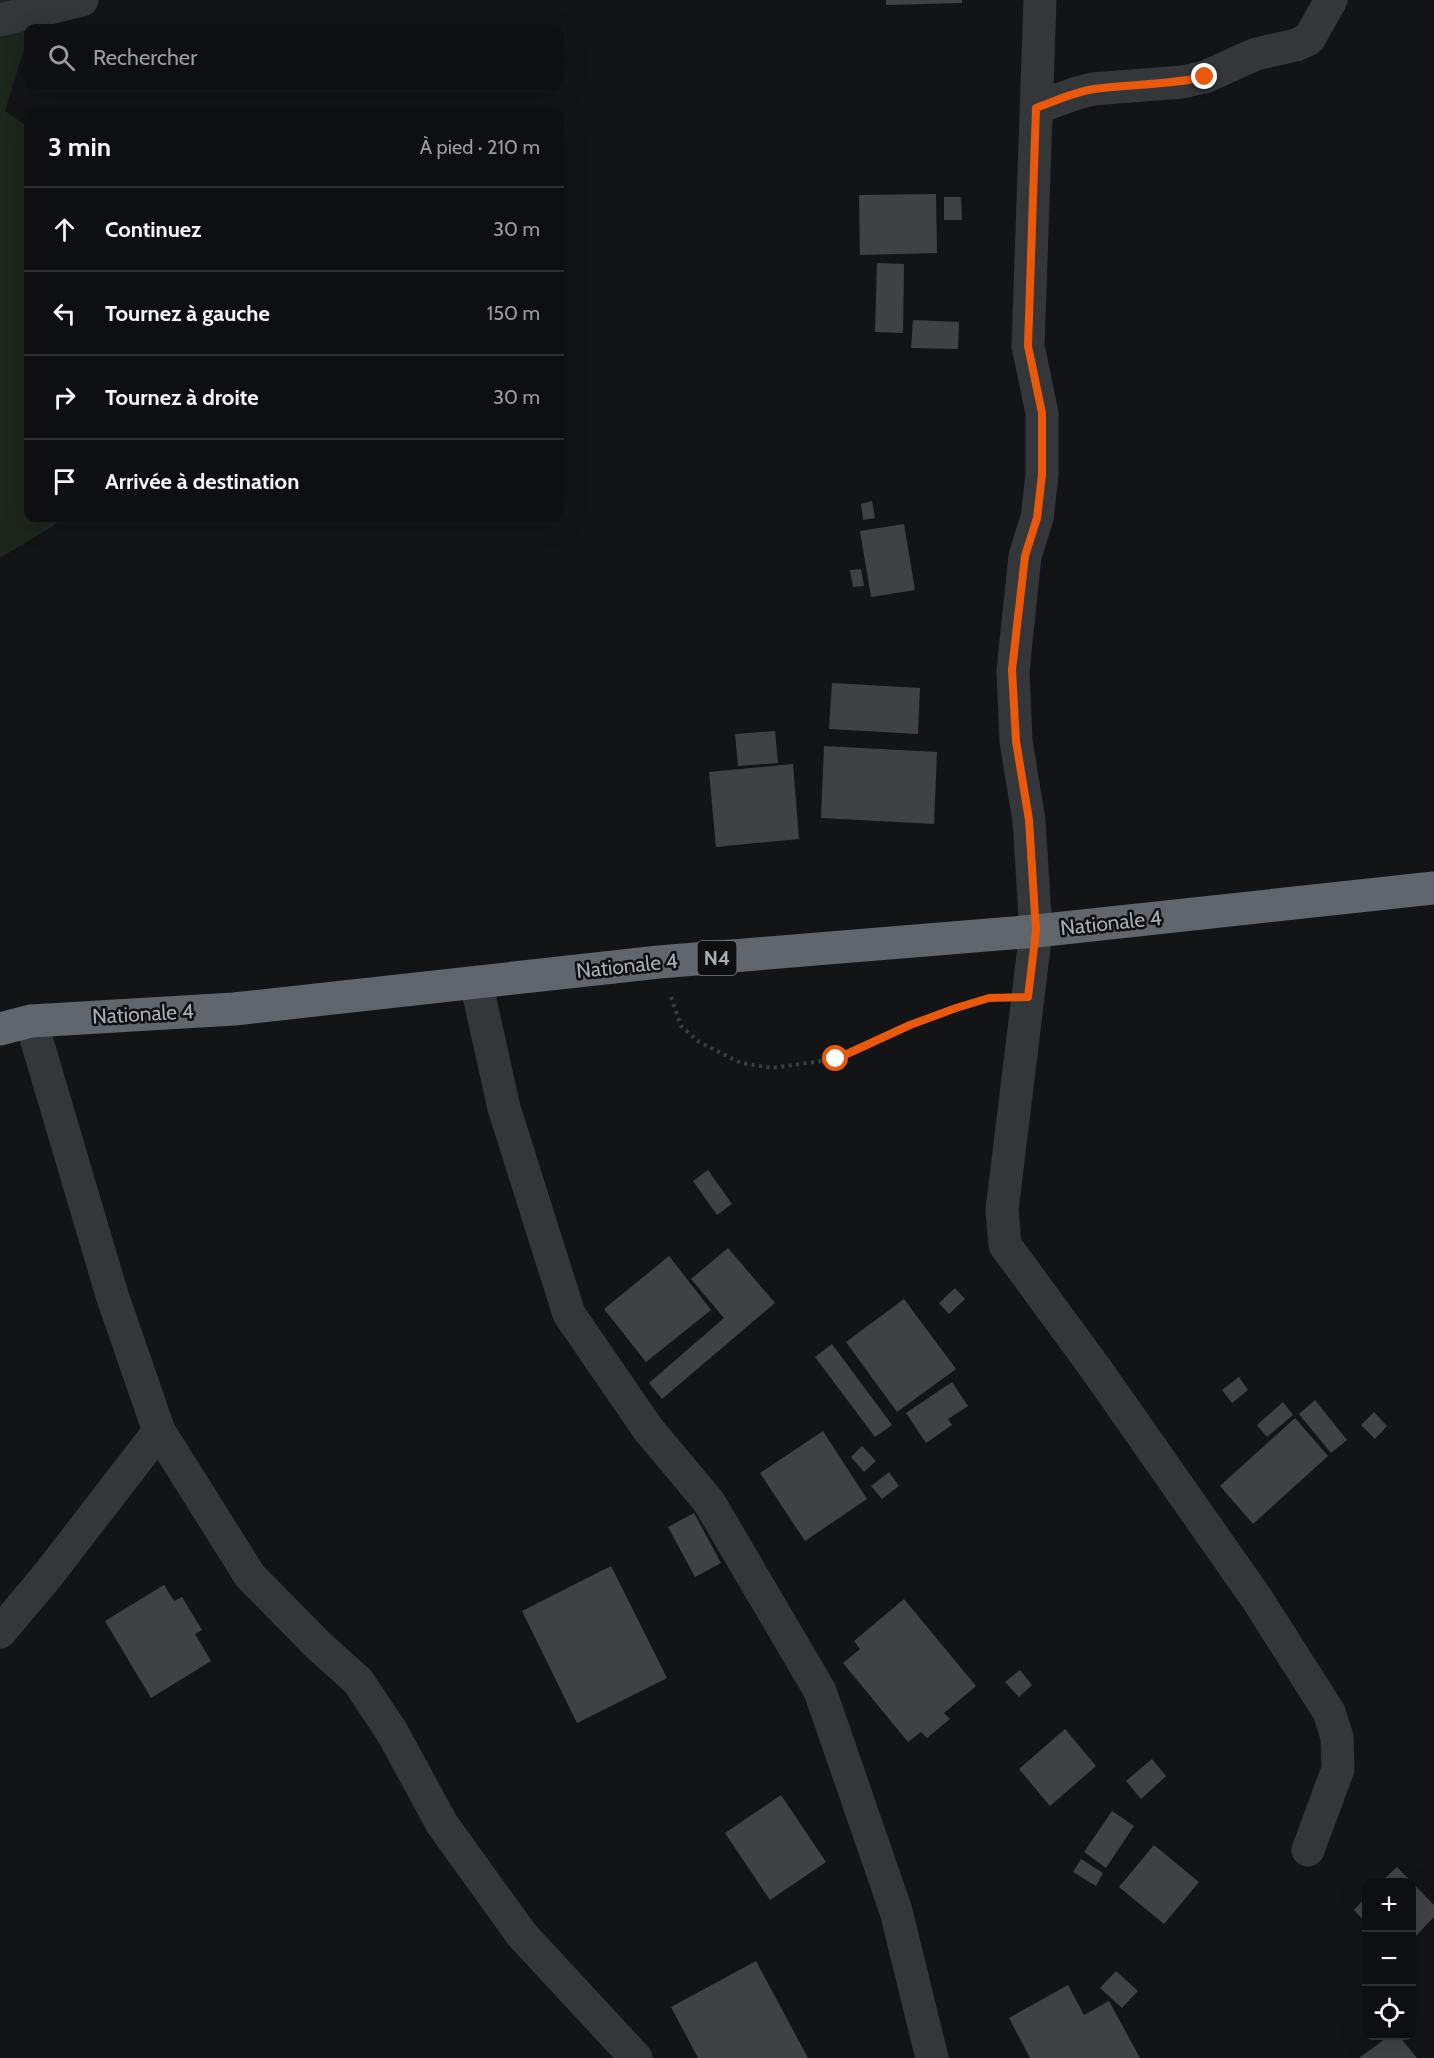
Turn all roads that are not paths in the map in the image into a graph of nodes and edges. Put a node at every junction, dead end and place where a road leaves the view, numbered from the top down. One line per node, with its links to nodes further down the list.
1 (82, 0): 4 (street)
2 (1040, 0): 5 (street)
3 (1331, 0): 5 (street)
4 (0, 20)
5 (1036, 108): 7 (street)
6 (1434, 888): 7 (highway, Nationale 4 / N4)
7 (1036, 931): 8 (highway, Nationale 4 / N4); 12 (street)
8 (476, 982): 9 (highway, Nationale 4 / N4); 14 (street)
9 (15, 1025): 10 (street)
10 (159, 1431): 11 (street); 13 (street)
11 (0, 1632)
12 (1308, 1850)
13 (636, 2058)
14 (933, 2058)

